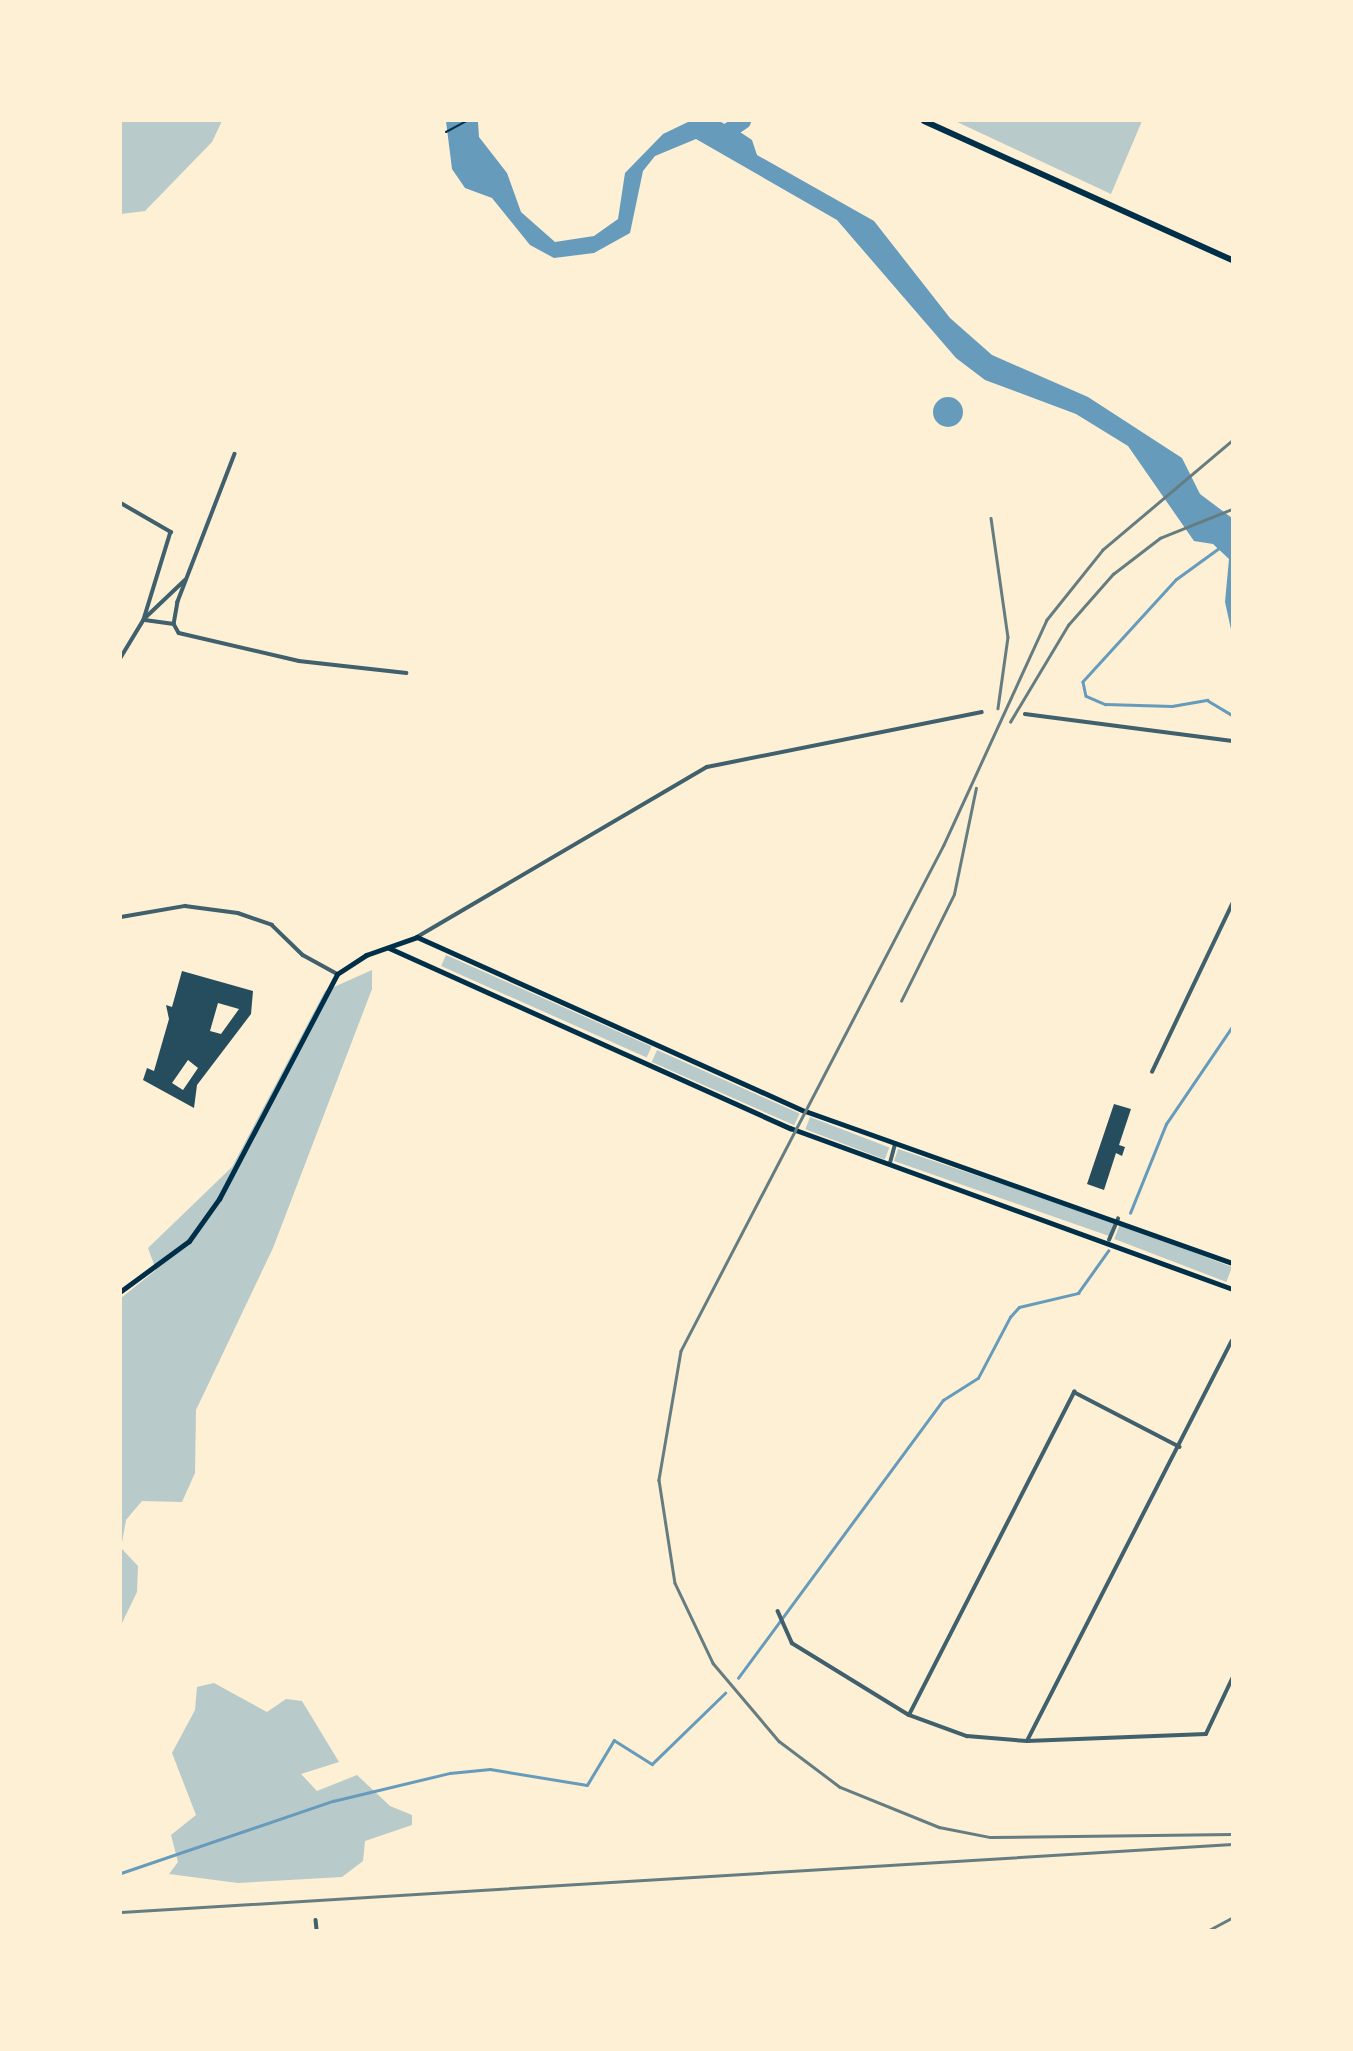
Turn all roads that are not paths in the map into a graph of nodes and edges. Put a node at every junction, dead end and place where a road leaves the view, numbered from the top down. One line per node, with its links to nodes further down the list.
1 (924, 121): 2 (main road)
2 (1232, 260)
3 (234, 454): 5 (street)
4 (121, 503): 6 (street)
5 (187, 578): 6 (street); 7 (street)
6 (144, 620): 7 (street); 8 (street)
7 (174, 624): 9 (street)
8 (121, 658)
9 (406, 673)
10 (982, 712): 15 (street)
11 (1025, 714): 12 (street)
12 (1232, 741)
13 (1232, 904): 18 (street)
14 (121, 917): 17 (street)
15 (417, 937): 16 (main road); 19 (main road)
16 (389, 947): 17 (main road); 20 (main road)
17 (337, 974): 25 (main road)
18 (1152, 1072)
19 (895, 1144): 20 (street); 21 (main road)
20 (890, 1163): 22 (main road)
21 (1118, 1219): 22 (street); 23 (main road)
22 (1109, 1240): 24 (main road)
23 (1232, 1263)
24 (1232, 1289)
25 (121, 1292)
26 (1232, 1341): 27 (street)
27 (1180, 1447): 30 (street); 31 (street)
28 (779, 1611): 30 (street)
29 (1232, 1679): 31 (street)
30 (909, 1715): 31 (street)
31 (1027, 1741)
32 (316, 1920): 33 (street)
33 (317, 1930)

